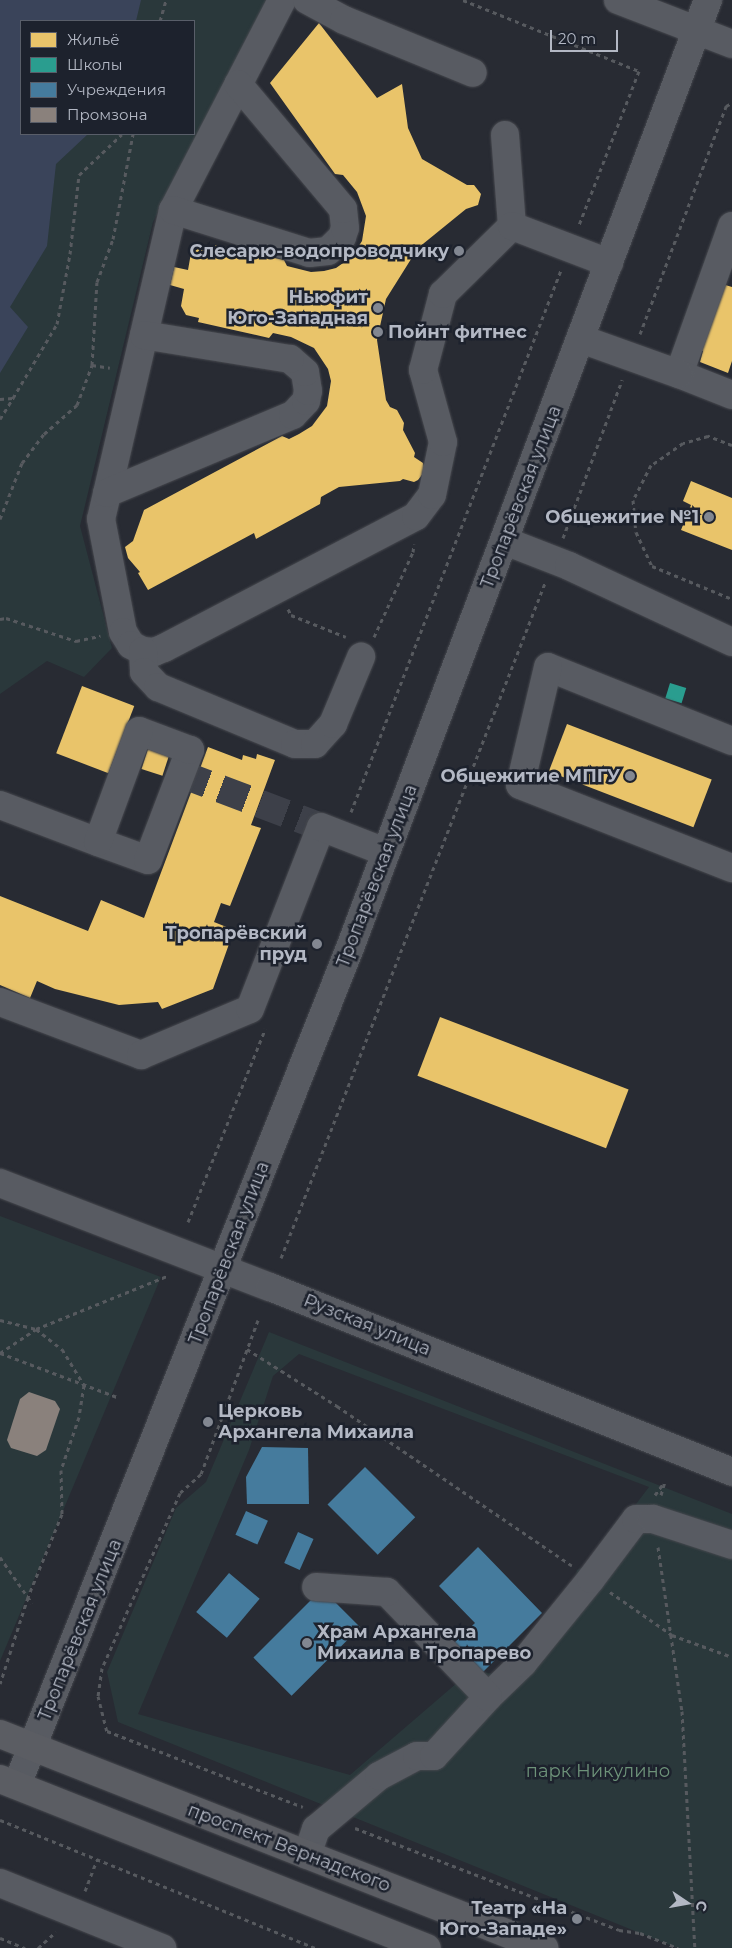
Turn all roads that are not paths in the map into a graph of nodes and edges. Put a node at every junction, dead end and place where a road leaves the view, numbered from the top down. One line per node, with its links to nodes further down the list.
1 (282, 0): 8 (street)
2 (307, 0): 7 (street)
3 (618, 0): 5 (street)
4 (708, 0): 5 (street, Тропарёвская улица)
5 (697, 31): 6 (street); 13 (street, Тропарёвская улица)
6 (732, 44)
7 (472, 73)
8 (238, 84): 10 (street); 10 (street)
9 (505, 135): 11 (street)
10 (173, 210): 14 (street)
11 (512, 226): 13 (street); 22 (street)
12 (732, 226): 16 (street)
13 (609, 263): 15 (street, Тропарёвская улица)
14 (144, 335): 18 (street); 18 (street)
15 (581, 339): 16 (street); 19 (street, Тропарёвская улица)
16 (679, 374): 17 (street)
17 (732, 395)
18 (107, 493): 22 (street)
19 (505, 541): 20 (street); 26 (street, Тропарёвская улица)
20 (732, 642)
21 (362, 645): 22 (street)
22 (143, 651)
23 (732, 741): 27 (street)
24 (0, 805): 25 (street)
25 (98, 842)
26 (385, 852): 28 (street); 30 (street, Тропарёвская улица)
27 (732, 868)
28 (0, 1002)
29 (0, 1183): 30 (street, Рузская улица)
30 (223, 1268): 31 (street, Рузская улица); 36 (street, Тропарёвская улица)
31 (732, 1472)
32 (732, 1545): 34 (street)
33 (316, 1587): 34 (street)
34 (488, 1697): 38 (street)
35 (0, 1734): 36 (main road, проспект Вернадского)
36 (33, 1747): 37 (street); 38 (main road, проспект Вернадского)
37 (8, 1782): 41 (main road)
38 (307, 1855): 42 (main road, проспект Вернадского)
39 (0, 1883): 40 (street)
40 (162, 1948)
41 (427, 1948)
42 (544, 1948)

